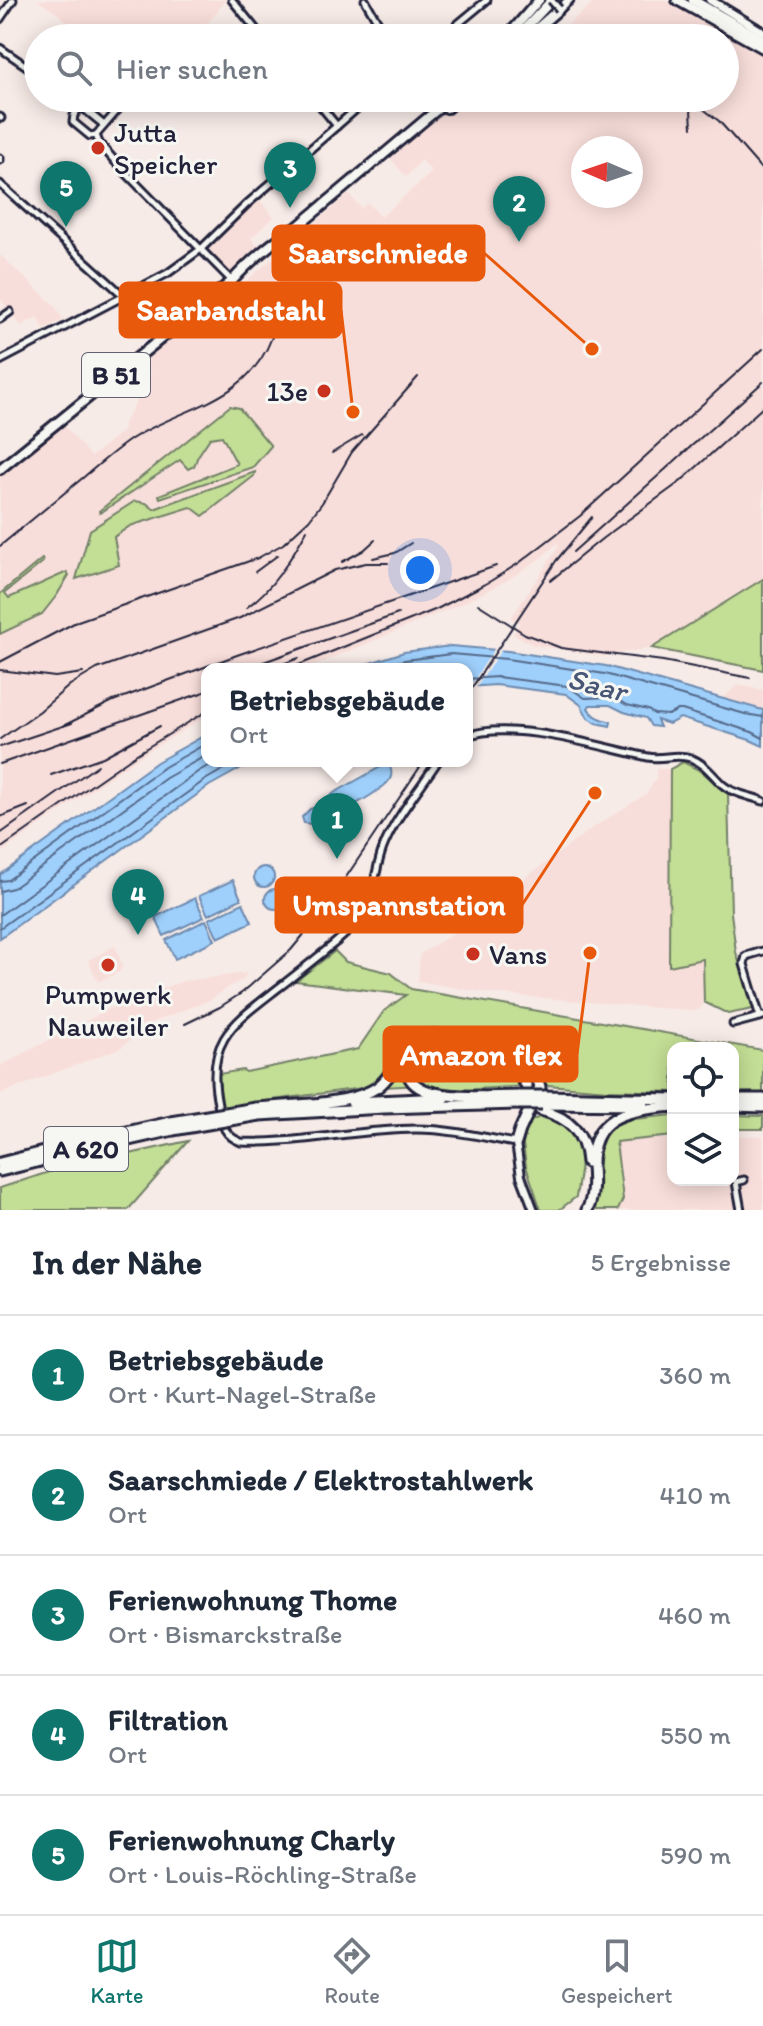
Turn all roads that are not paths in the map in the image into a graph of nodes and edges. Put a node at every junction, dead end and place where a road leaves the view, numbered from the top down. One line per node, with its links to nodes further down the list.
1 (13, 0): 12 (street)
2 (232, 0): 13 (street)
3 (365, 0): 14 (street)
4 (487, 0): 15 (street)
5 (539, 0): 16 (main road)
6 (552, 0): 11 (street, bridge); 17 (main road)
7 (569, 0): 11 (main road)
8 (677, 0): 19 (main road)
9 (693, 0): 20 (main road)
10 (710, 0): 23 (main road)
11 (559, 9): 18 (main road)
12 (0, 19)
13 (252, 24)
14 (379, 24)
15 (458, 24)
16 (518, 24)
17 (529, 24)
18 (542, 24)
19 (727, 24)
20 (733, 24)
21 (739, 27): 23 (main road)
22 (739, 30): 23 (main road)
23 (760, 40)
24 (0, 48): 25 (street)
25 (24, 64)
26 (76, 112): 35 (street)
27 (88, 112): 33 (street)
28 (116, 112): 33 (street)
29 (326, 112): 34 (street)
30 (353, 112): 34 (street)
31 (434, 112): 36 (main road, B 51)
32 (442, 112): 36 (main road, B 51)
33 (104, 125): 35 (street)
34 (337, 126): 38 (street)
35 (96, 135): 38 (street)
36 (373, 164): 39 (main road, B 51)
37 (0, 184): 40 (street)
38 (201, 249): 39 (street); 40 (street)
39 (232, 281): 44 (main road, B 51)
40 (124, 296): 43 (street)
41 (10, 312): 42 (street)
42 (0, 319)
43 (0, 361)
44 (0, 469)
45 (473, 734): 47 (street)
46 (434, 767): 64 (street)
47 (763, 801)
48 (763, 951): 49 (street)
49 (761, 1016): 50 (street)
50 (733, 1024)
51 (482, 1097): 55 (highway, A 620); 56 (highway, A 620); 64 (highway)
52 (667, 1099): 57 (highway)
53 (739, 1099): 54 (highway)
54 (763, 1099)
55 (518, 1102): 57 (highway, bridge); 62 (highway, A 620)
56 (322, 1103): 62 (highway, A 620); 64 (highway)
57 (542, 1103): 58 (highway); 69 (highway)
58 (667, 1106)
59 (739, 1106): 61 (highway)
60 (667, 1107): 70 (highway)
61 (763, 1107)
62 (258, 1112): 63 (highway, A 620, bridge)
63 (172, 1126): 65 (highway, A 620); 66 (highway, A 620)
64 (516, 1143): 68 (street)
65 (0, 1163)
66 (0, 1171)
67 (744, 1180): 71 (street)
68 (534, 1210)
69 (580, 1210)
70 (587, 1210)
71 (741, 1210)

